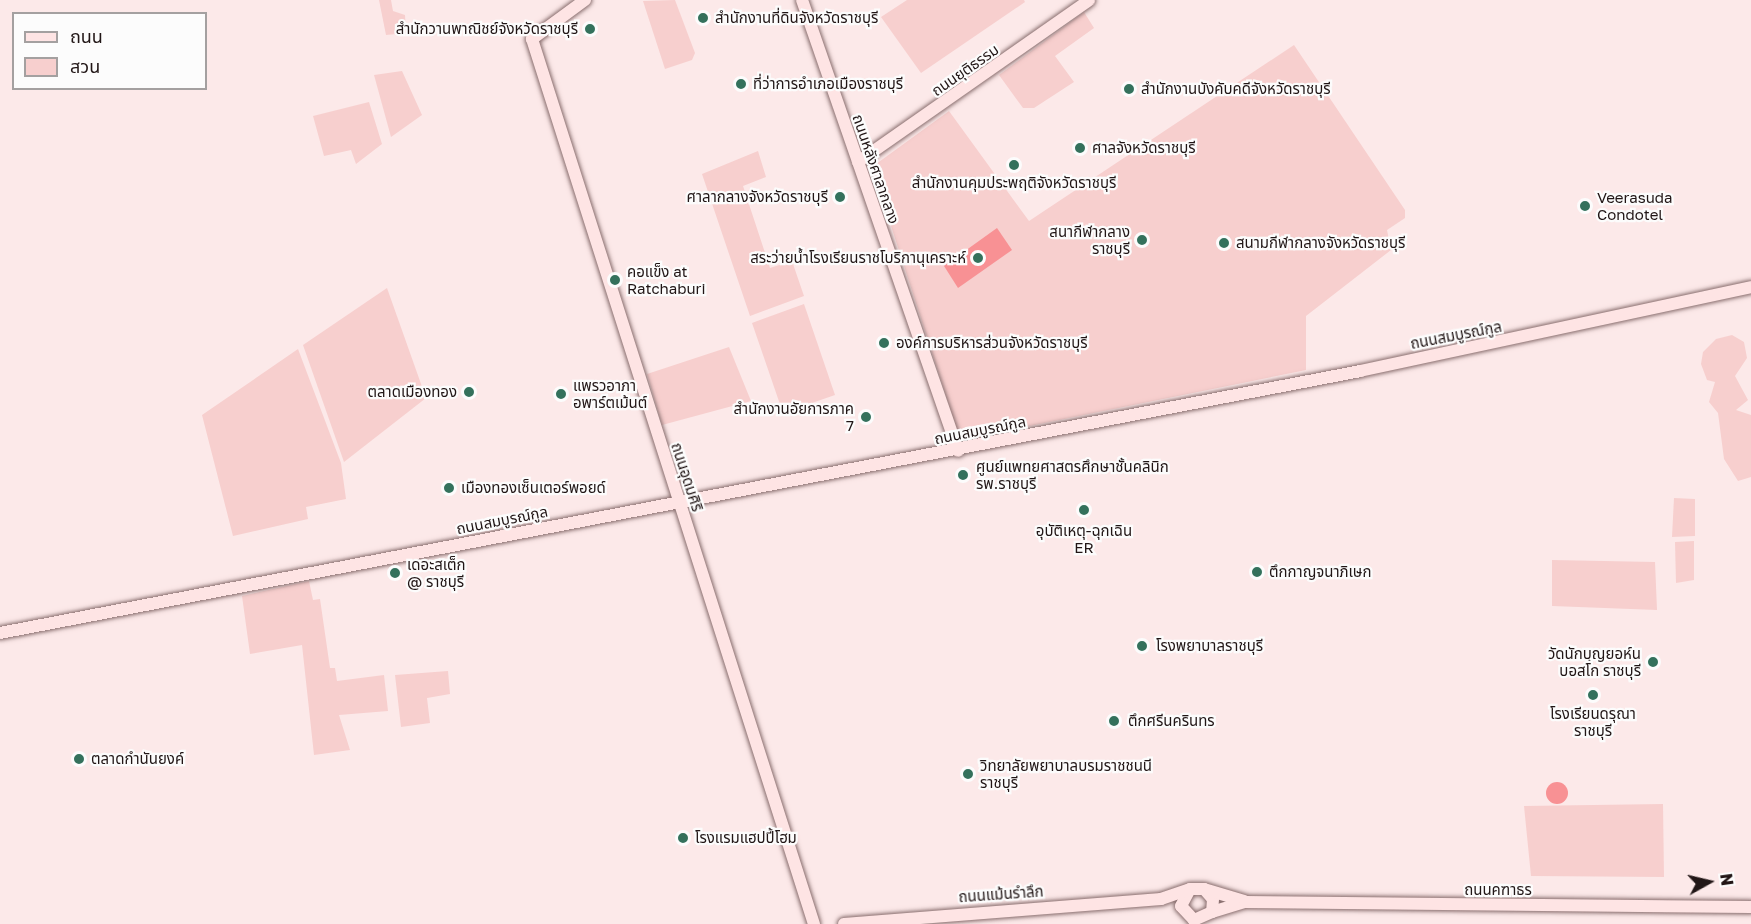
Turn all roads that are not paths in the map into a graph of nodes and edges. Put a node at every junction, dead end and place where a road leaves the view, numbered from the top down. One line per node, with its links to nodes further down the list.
1 (585, 0): 7 (street, ถนนอุดมศิริ)
2 (802, 0): 4 (street, ถนนหลังศาลากลาง)
3 (1089, 0): 4 (street, ถนนยุติธรรม)
4 (858, 162): 6 (street, ถนนหลังศาลากลาง)
5 (1751, 287): 6 (street, ถนนสมบูรณ์กูล)
6 (958, 451): 7 (street, ถนนสมบูรณ์กูล)
7 (678, 502): 8 (street, ถนนสมบูรณ์กูล); 16 (street, ถนนอุดมศิริ)
8 (0, 633)
9 (1190, 889): 10 (street); 11 (street, ถนนแม้นรำลึก); 15 (street)
10 (1204, 889): 12 (street, ถนนคฑาธร); 14 (street)
11 (1161, 899): 15 (street); 17 (street, ถนนแม้นรำลึก)
12 (1245, 902): 13 (street, ถนนคฑาธร); 14 (street, ถนนคฑาธร)
13 (1751, 906)
14 (1211, 917): 15 (street)
15 (1187, 919)
16 (814, 924)
17 (844, 924)

